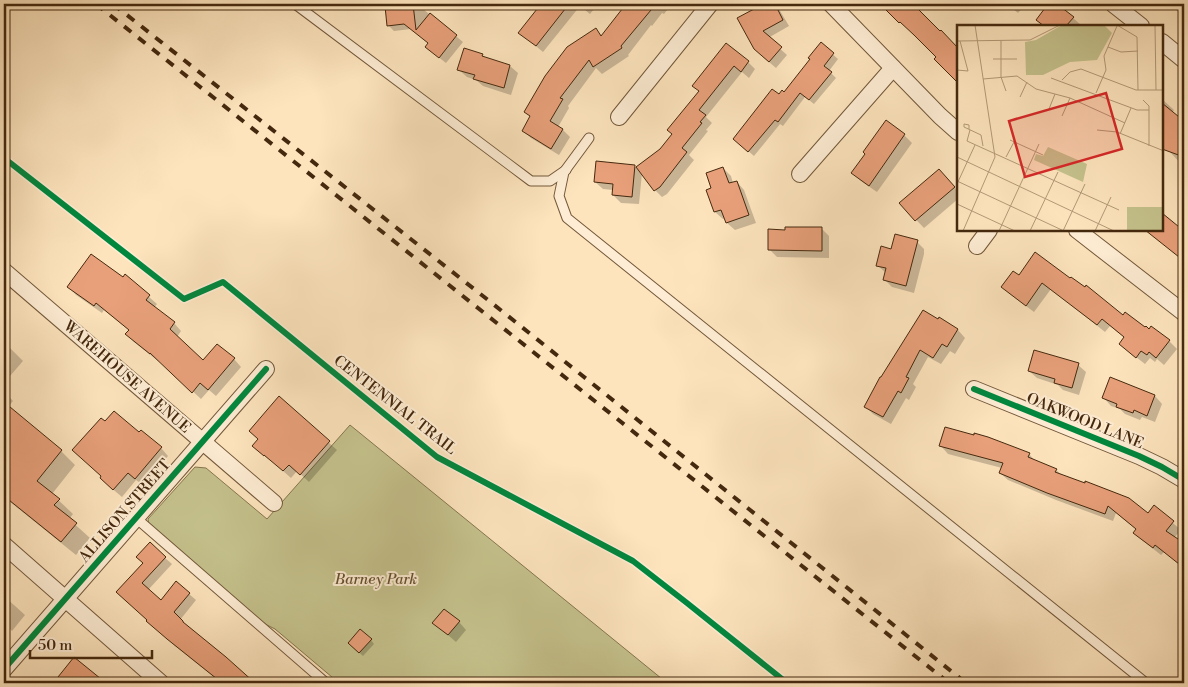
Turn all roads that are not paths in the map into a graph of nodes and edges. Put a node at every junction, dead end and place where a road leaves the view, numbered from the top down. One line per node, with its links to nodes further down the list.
1 (295, 4): 12 (lane)
2 (710, 4): 9 (street)
3 (831, 4): 8 (street)
4 (1113, 4): 5 (street)
5 (1141, 25)
6 (1163, 43): 7 (street)
7 (1184, 60)
8 (893, 68): 10 (street); 13 (street)
9 (619, 117)
10 (957, 131)
11 (589, 138): 12 (lane)
12 (566, 170): 30 (lane)
13 (800, 174)
14 (988, 231): 16 (street)
15 (1079, 231): 18 (street)
16 (977, 246)
17 (4, 271): 21 (street, WAREHOUSE AVENUE)
18 (1184, 312)
19 (266, 369): 21 (street, ALLISON STREET)
20 (974, 389): 22 (street, OAKWOOD LANE)
21 (202, 441): 23 (street, WAREHOUSE AVENUE); 24 (street, ALLISON STREET)
22 (1184, 480)
23 (274, 503)
24 (136, 518): 26 (street, ALLISON STREET); 29 (lane)
25 (4, 545): 26 (street)
26 (65, 599): 27 (street, ALLISON STREET); 28 (street)
27 (4, 669)
28 (161, 683)
29 (326, 683)
30 (1146, 683)

